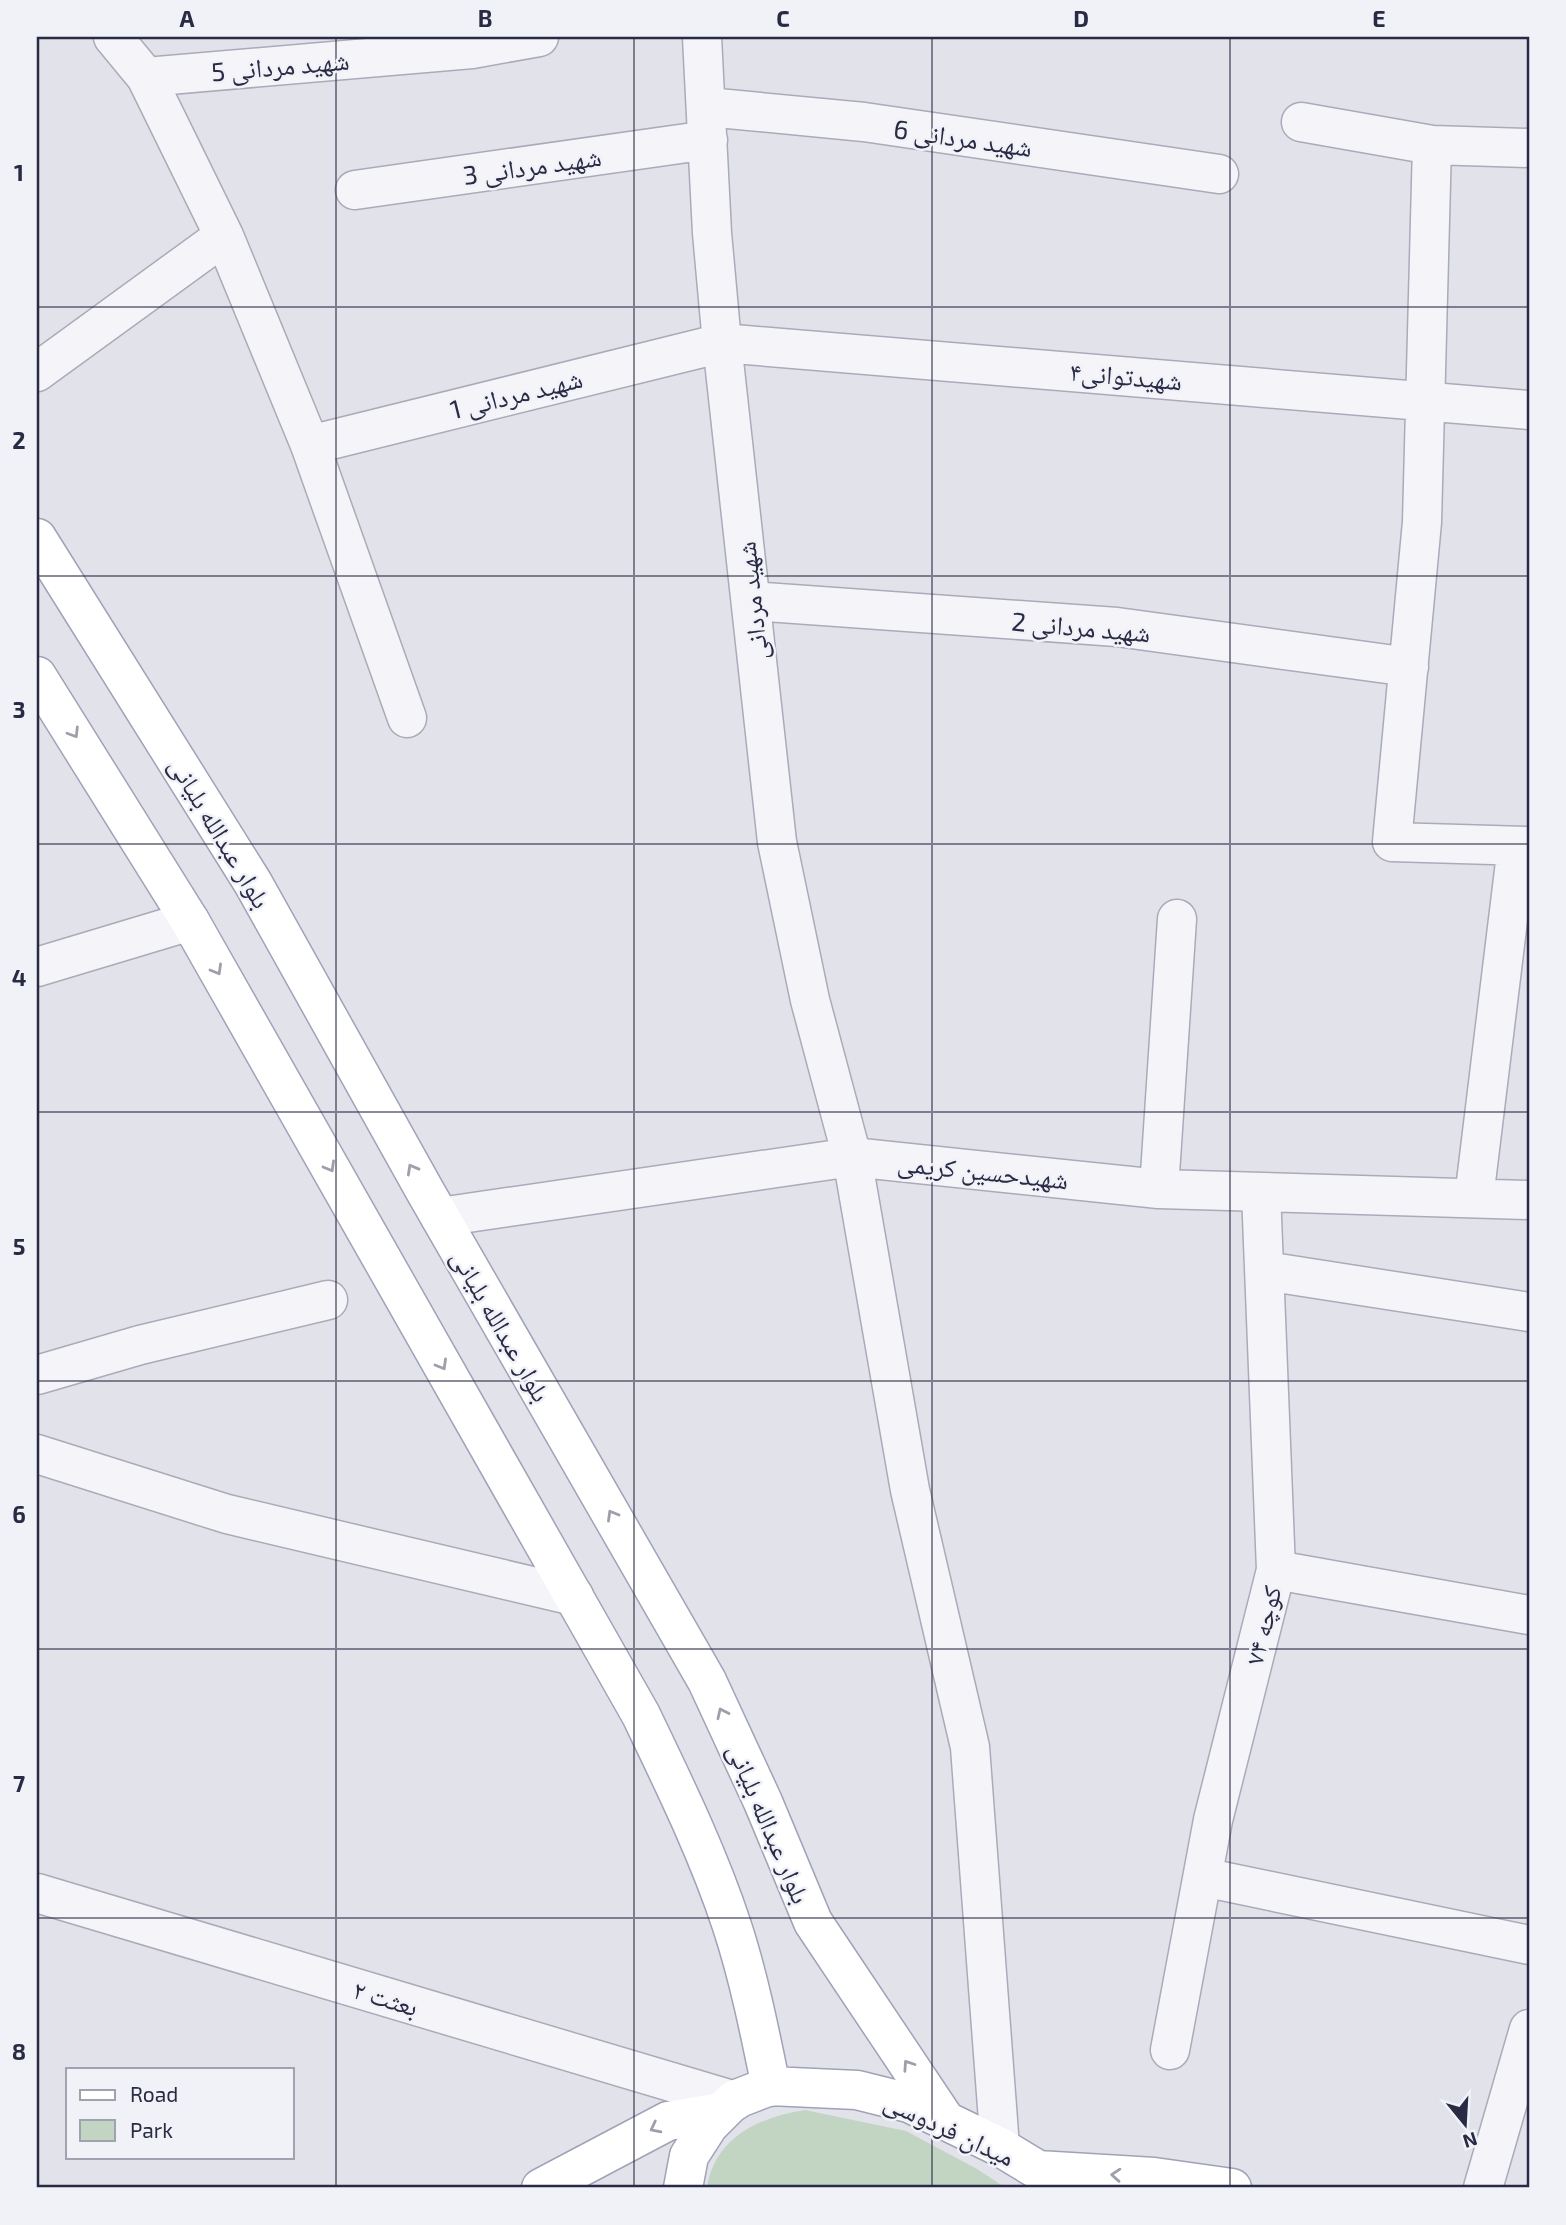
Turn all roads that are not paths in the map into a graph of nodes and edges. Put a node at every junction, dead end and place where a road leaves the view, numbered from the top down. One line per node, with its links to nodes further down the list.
1 (113, 37): 4 (street)
2 (539, 37): 4 (street, شهید مردانی 5)
3 (702, 37): 6 (street, شهید مردانی)
4 (146, 76): 11 (street)
5 (1301, 122): 7 (street)
6 (707, 123): 9 (street, شهید مردانی 6); 10 (street, شهید مردانی 3); 12 (street, شهید مردانی)
7 (1432, 145): 8 (street); 14 (street)
8 (1529, 148)
9 (1219, 174)
10 (355, 190)
11 (224, 236): 13 (street); 16 (street)
12 (722, 343): 14 (street, شهیدتوانی۴); 16 (street, شهید مردانی 1); 18 (street, شهید مردانی)
13 (37, 372)
14 (1424, 400): 15 (street, شهیدتوانی۴); 19 (street)
15 (1529, 410)
16 (310, 445): 21 (street)
17 (37, 538): 31 (main road, بلوار عبدالله بلیانی, one-way to 17)
18 (751, 601): 19 (street, شهید مردانی 2); 26 (street, شهید مردانی)
19 (1409, 667): 22 (street)
20 (37, 676): 24 (main road, one-way to 24)
21 (407, 718)
22 (1523, 846): 29 (street)
23 (1177, 919): 27 (street)
24 (190, 920): 25 (street); 38 (main road, one-way to 38)
25 (37, 967)
26 (852, 1157): 27 (street, شهیدحسین کریمی); 31 (street, شهیدحسین کریمی); 48 (street, شهید مردانی)
27 (1159, 1189): 28 (street, شهیدحسین کریمی)
28 (1261, 1192): 29 (street, شهیدحسین کریمی); 32 (street, کوچه ۷۴)
29 (1474, 1198): 30 (street, شهیدحسین کریمی)
30 (1529, 1200)
31 (440, 1217): 47 (main road, بلوار عبدالله بلیانی, one-way to 31)
32 (1265, 1271): 34 (street); 37 (street, کوچه ۷۴)
33 (328, 1300): 35 (street)
34 (1529, 1312)
35 (37, 1375)
36 (37, 1454): 38 (street)
37 (1276, 1570): 39 (street); 40 (street, کوچه ۷۴)
38 (574, 1596): 45 (main road)
39 (1529, 1615)
40 (1203, 1877): 42 (street); 44 (street, کوچه ۷۴)
41 (37, 1893): 46 (street, بعثت ۲)
42 (1529, 1945)
43 (1529, 2029): 53 (street)
44 (1170, 2050)
45 (771, 2087): 46 (main road, میدان فردوسی); 47 (main road, میدان فردوسی)
46 (728, 2107): 50 (main road, one-way to 50); 51 (main road, میدان فردوسی)
47 (946, 2121): 48 (main road, میدان فردوسی)
48 (1000, 2147): 49 (main road, میدان فردوسی)
49 (1047, 2179): 52 (main road, one-way to 49)
50 (541, 2188)
51 (683, 2188)
52 (1232, 2188)
53 (1483, 2188)

